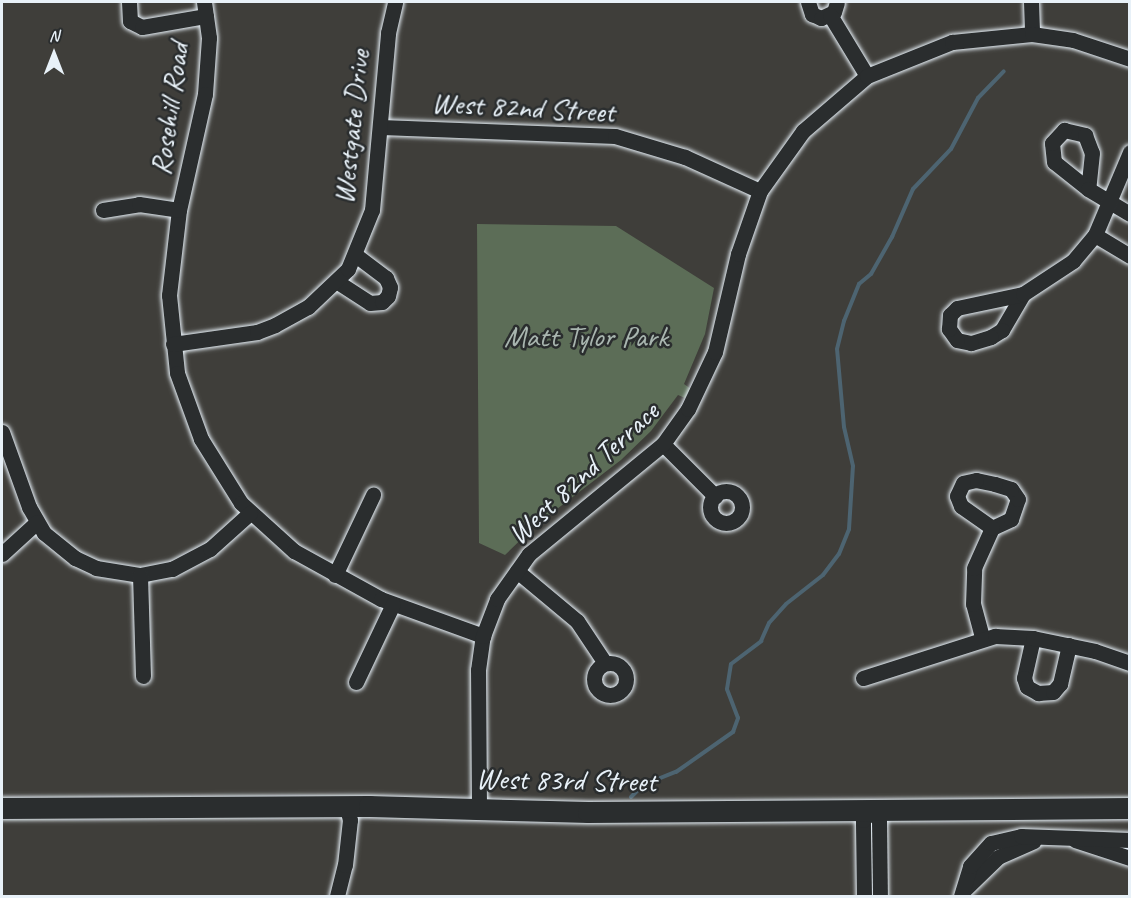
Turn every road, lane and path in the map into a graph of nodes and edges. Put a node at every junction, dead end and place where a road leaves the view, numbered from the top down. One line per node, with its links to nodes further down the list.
1 (129, 2): 6 (street, Rosehill Road)
2 (395, 2): 10 (street, Westgate Drive)
3 (808, 2): 5 (street)
4 (1031, 2): 7 (street)
5 (834, 8): 9 (street)
6 (205, 9): 16 (street, Rosehill Road)
7 (1032, 34): 8 (street, West 82nd Terrace); 9 (street, West 82nd Terrace)
8 (1130, 59)
9 (867, 76): 13 (street, West 82nd Terrace)
10 (381, 127): 13 (street, West 82nd Street); 19 (street, Westgate Drive)
11 (1130, 152): 14 (street)
12 (1088, 189): 14 (street)
13 (760, 191): 25 (street, West 82nd Terrace)
14 (1109, 201): 17 (street); 18 (street)
15 (103, 210): 16 (street, Rosehill Road)
16 (179, 210): 23 (street, Rosehill Road)
17 (1130, 213)
18 (1095, 235): 20 (street); 22 (street)
19 (355, 255): 21 (street, Westgate Drive); 21 (street)
20 (1130, 256)
21 (336, 281): 23 (street, Westgate Drive)
22 (1023, 294): 22 (street)
23 (173, 344): 28 (street, Rosehill Road)
24 (2, 432): 29 (street)
25 (663, 444): 27 (street); 32 (street, West 82nd Terrace)
26 (373, 495): 34 (street)
27 (715, 496)
28 (250, 513): 33 (street); 34 (street, Rosehill Road)
29 (37, 522): 31 (street); 33 (street)
30 (992, 528): 37 (street)
31 (2, 554)
32 (517, 570): 36 (street, West 82nd Terrace); 40 (street, West 82nd Terrace)
33 (140, 575): 42 (street)
34 (335, 575): 35 (street, Rosehill Road)
35 (393, 604): 36 (street, Rosehill Road); 44 (street)
36 (483, 636): 48 (street)
37 (982, 637): 38 (street); 43 (street)
38 (1033, 638): 39 (street); 39 (street)
39 (1069, 645): 41 (street)
40 (605, 663)
41 (1130, 663)
42 (143, 676)
43 (863, 678)
44 (356, 682)
45 (2, 808): 46 (street, West 83rd Street)
46 (347, 808): 48 (street, West 83rd Street); 54 (street)
47 (1130, 808): 49 (street, West 83rd Street)
48 (479, 809): 49 (street, West 83rd Street)
49 (869, 812): 55 (street); 56 (street)
50 (1076, 840): 51 (street); 52 (street); 53 (street)
51 (1130, 840)
52 (1130, 858)
53 (963, 893)
54 (337, 897)
55 (864, 897)
56 (880, 897)

